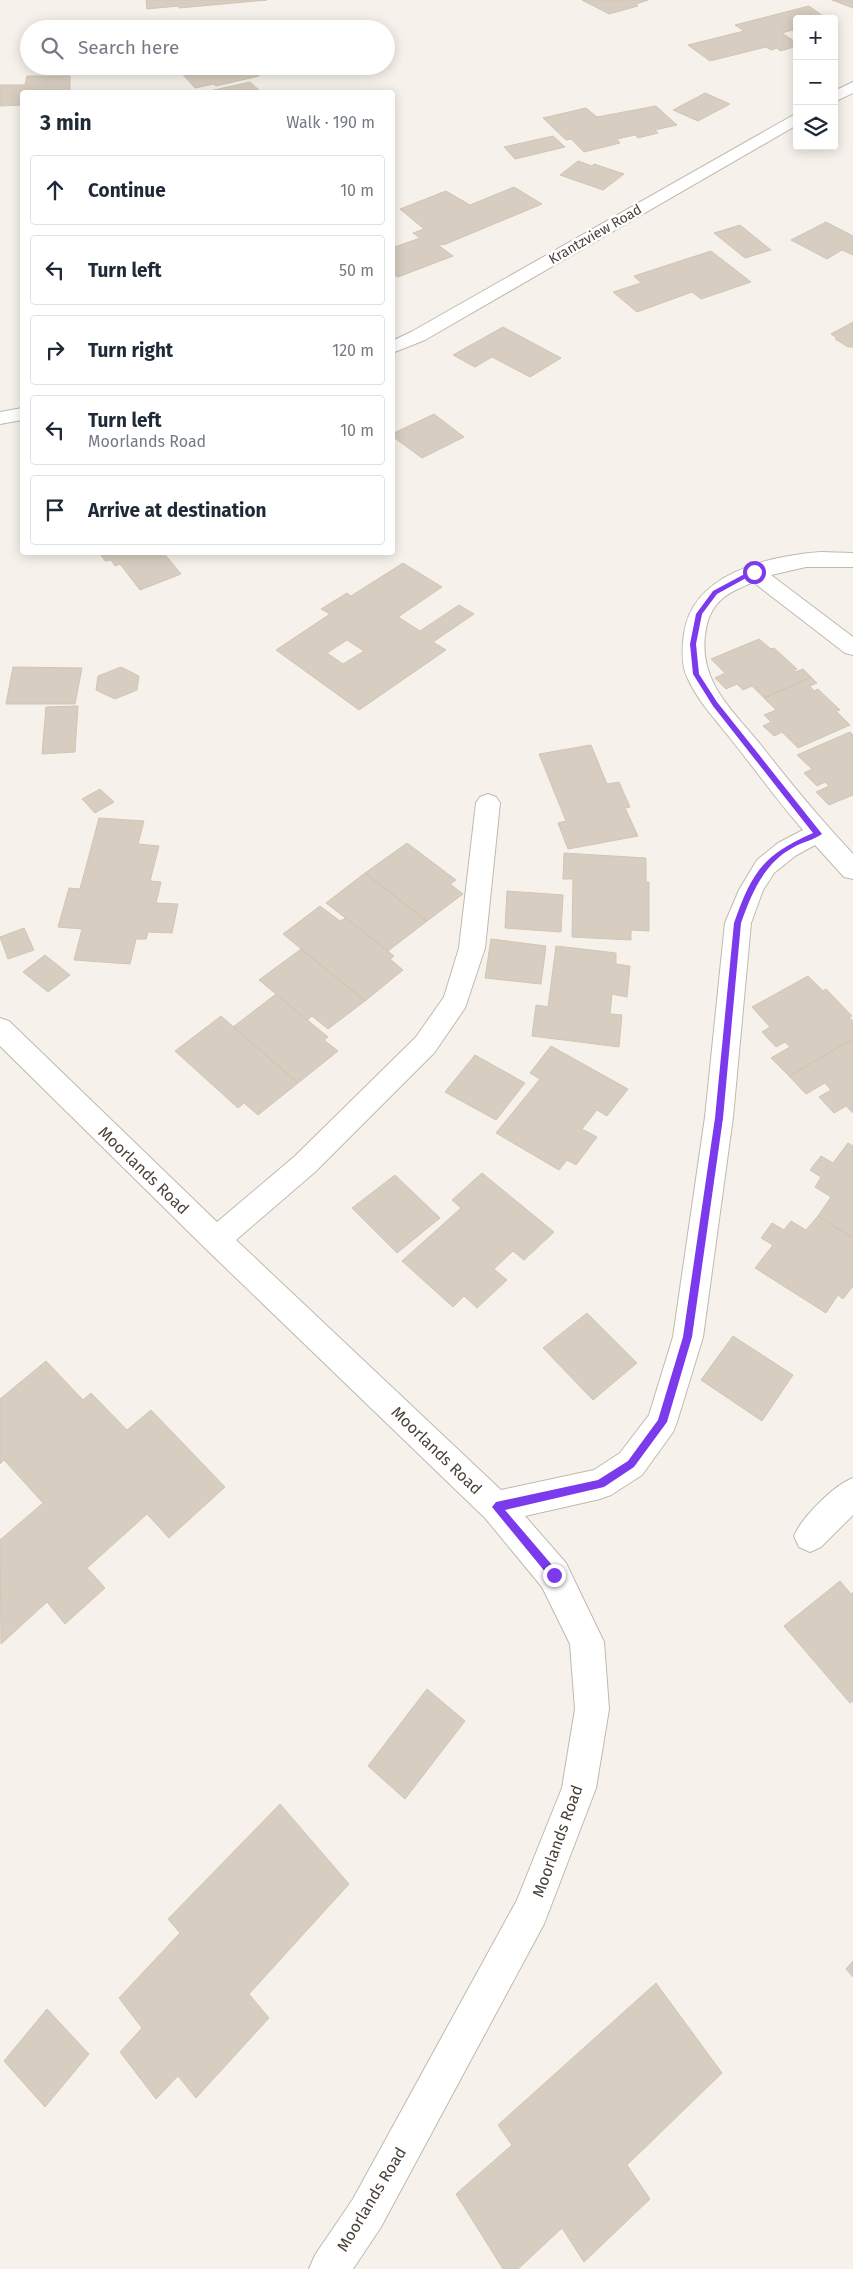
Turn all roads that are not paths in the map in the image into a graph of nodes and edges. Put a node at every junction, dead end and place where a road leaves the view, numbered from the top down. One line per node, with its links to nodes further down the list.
1 (853, 87): 2 (street)
2 (838, 95)
3 (793, 120): 4 (street, Krantzview Road)
4 (395, 347)
5 (20, 414): 6 (street)
6 (0, 418)
7 (853, 560): 8 (street)
8 (754, 572): 9 (street); 11 (street)
9 (853, 648)
10 (488, 803): 14 (street)
11 (818, 834): 12 (street); 16 (street)
12 (853, 870)
13 (0, 1029): 14 (street, Moorlands Road)
14 (216, 1240): 16 (street, Moorlands Road)
15 (853, 1493): 17 (street)
16 (496, 1507): 18 (street, Moorlands Road)
17 (810, 1536)
18 (329, 2269)

